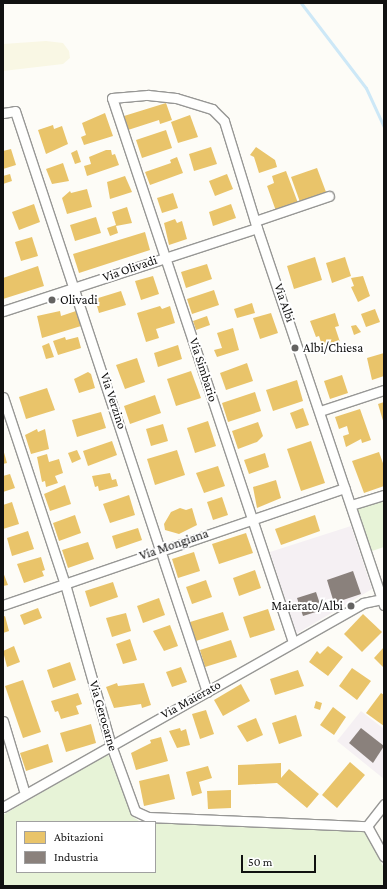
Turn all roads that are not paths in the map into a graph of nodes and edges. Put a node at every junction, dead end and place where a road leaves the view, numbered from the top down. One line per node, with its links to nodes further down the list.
1 (112, 98): 4 (street, Via Albi); 5 (street, Via Simbario)
2 (3, 113): 6 (street, Via Verzino)
3 (329, 196): 4 (street, Via Olivadi)
4 (256, 225): 5 (street, Via Olivadi); 10 (street, Via Albi)
5 (166, 257): 6 (street, Via Olivadi); 14 (street, Via Simbario)
6 (76, 288): 7 (street, Via Olivadi); 15 (street, Via Verzino)
7 (3, 311)
8 (384, 390): 10 (street)
9 (3, 397): 16 (street, Via Gerocarne)
10 (320, 411): 11 (street, Via Albi)
11 (345, 488): 13 (street, Via Albi); 14 (street, Via Mongiana)
12 (384, 495): 13 (street)
13 (351, 505): 17 (street, Via Albi)
14 (253, 519): 15 (street, Via Mongiana); 19 (street, Via Simbario)
15 (162, 548): 16 (street, Via Mongiana); 20 (street, Via Verzino)
16 (65, 584): 18 (street, Via Mongiana); 22 (street, Via Gerocarne)
17 (383, 602): 19 (street, Via Maierato)
18 (3, 605)
19 (293, 642): 20 (street, Via Maierato)
20 (207, 692): 22 (street, Via Maierato)
21 (3, 721): 23 (street)
22 (111, 745): 23 (street, Via Maierato); 26 (street, Via Gerocarne)
23 (25, 794): 25 (street, Via Maierato)
24 (384, 804): 26 (street)
25 (3, 807)
26 (367, 826): 27 (street)
27 (384, 857)

